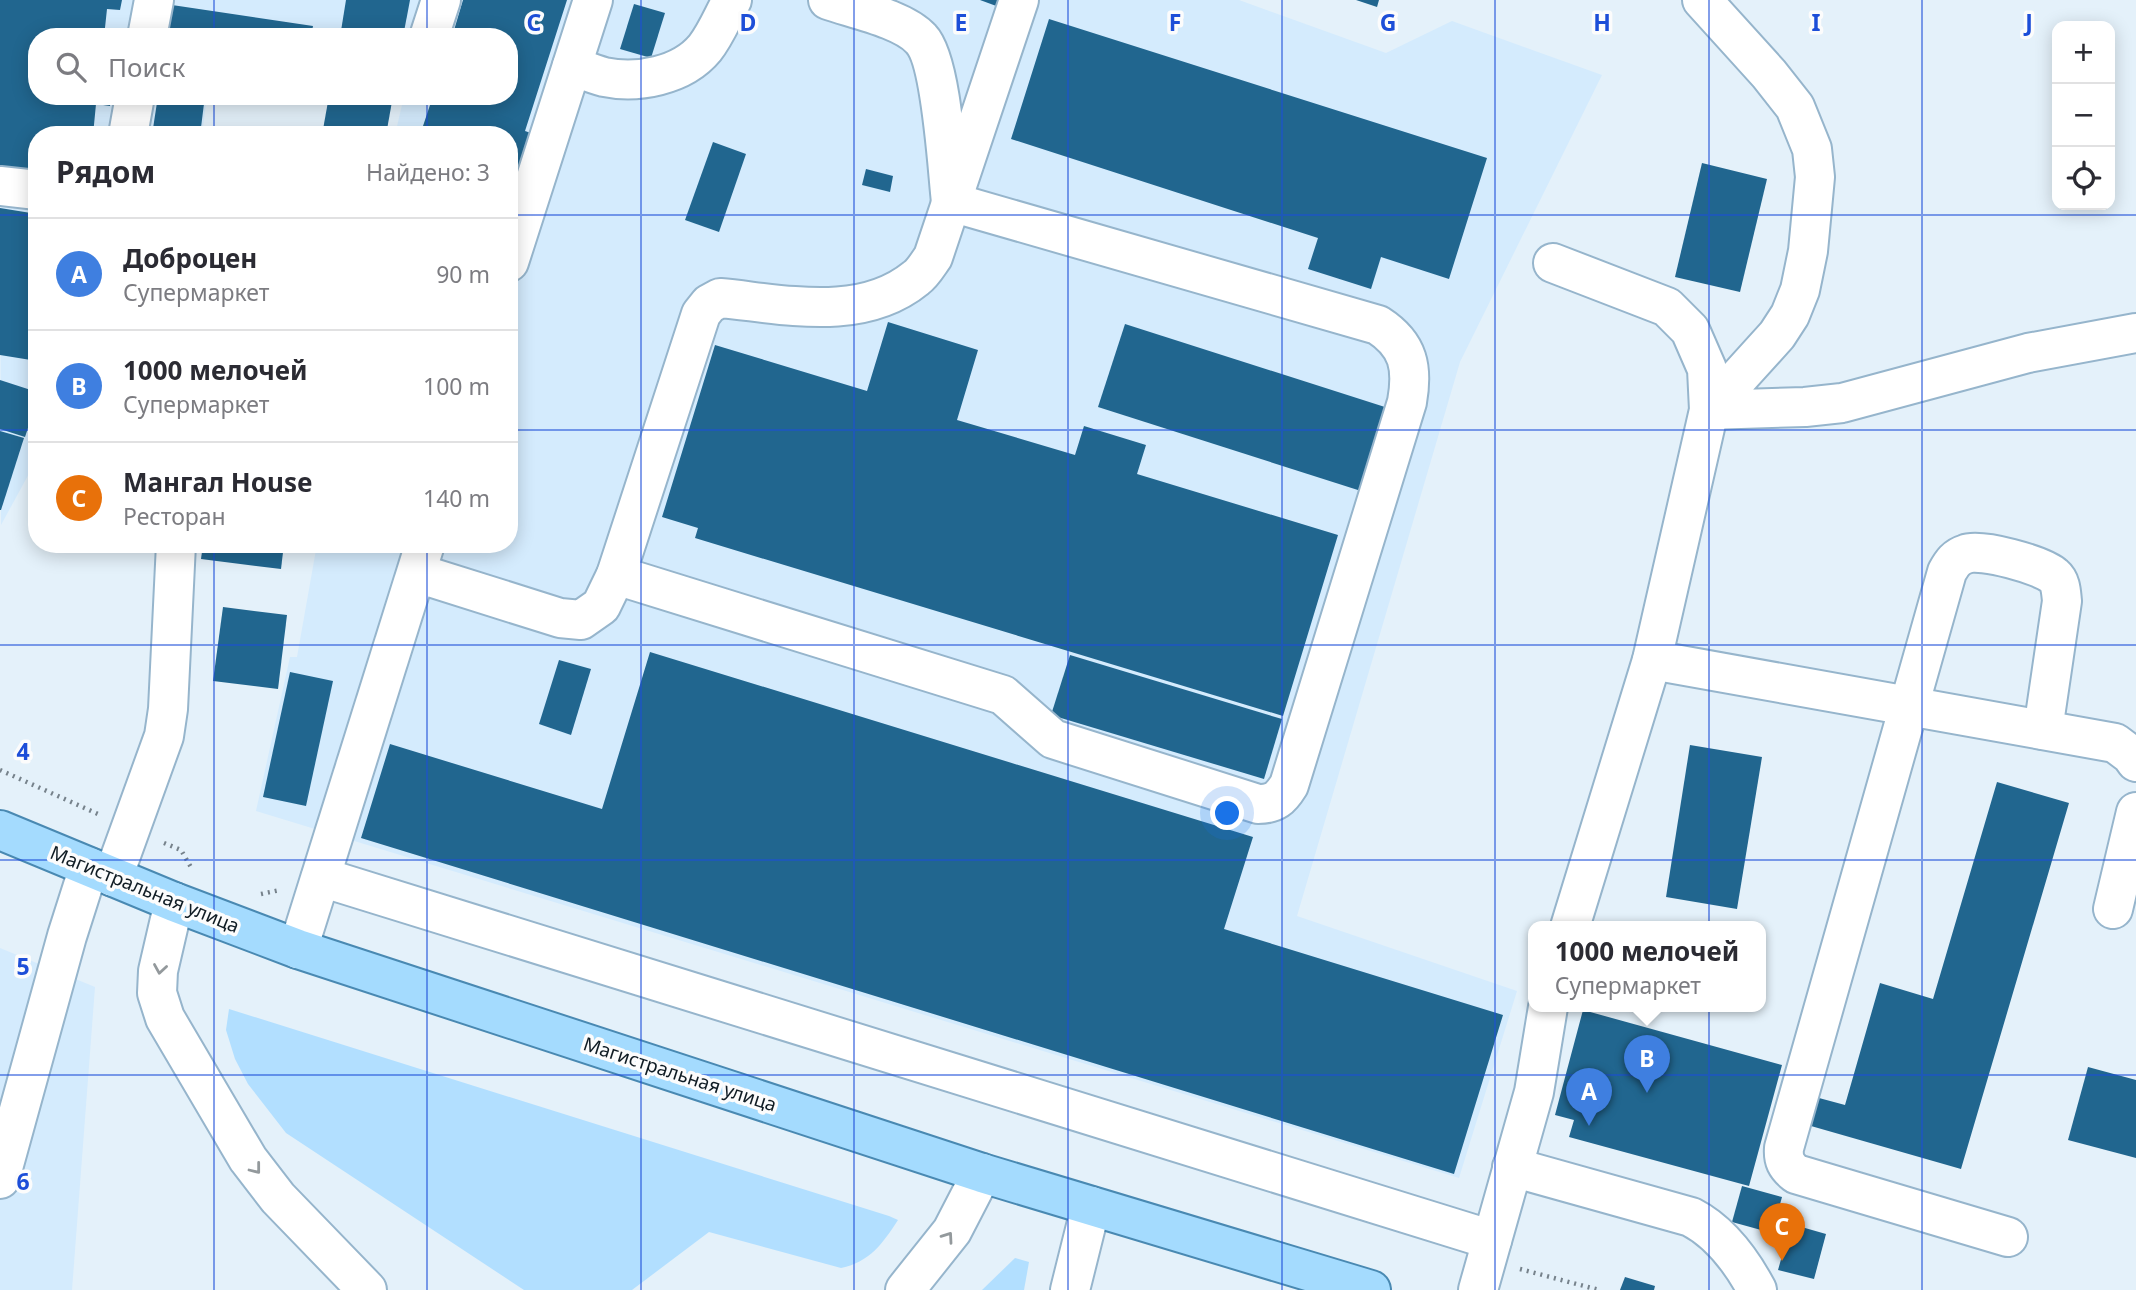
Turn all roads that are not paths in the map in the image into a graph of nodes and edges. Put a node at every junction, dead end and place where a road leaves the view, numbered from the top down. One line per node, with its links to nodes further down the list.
1 (154, 0): 8 (lane)
2 (441, 0): 9 (lane)
3 (593, 0): 10 (lane)
4 (732, 0): 10 (lane)
5 (828, 0): 15 (lane)
6 (1019, 0): 15 (lane)
7 (1702, 0): 19 (lane)
8 (149, 28)
9 (432, 28)
10 (572, 66): 16 (lane)
11 (133, 105): 12 (lane)
12 (130, 126)
13 (0, 186): 14 (lane)
14 (28, 189)
15 (951, 202): 22 (lane); 22 (lane)
16 (518, 234)
17 (1553, 262): 19 (lane)
18 (2136, 333): 19 (lane)
19 (1709, 410): 23 (lane)
20 (176, 553): 29 (lane)
21 (421, 559): 22 (lane); 30 (lane)
22 (615, 575)
23 (1652, 660): 24 (lane); 33 (lane)
24 (1909, 706): 25 (lane); 25 (lane); 40 (lane)
25 (2043, 730): 26 (lane)
26 (2136, 762)
27 (2136, 812): 32 (lane)
28 (0, 830): 29 (main road, Магистральная улица)
29 (101, 872): 31 (main road, Магистральная улица); 38 (lane)
30 (321, 877): 34 (lane); 41 (lane)
31 (174, 902): 34 (main road, Магистральная улица); 43 (lane, one-way to 43)
32 (2113, 909)
33 (1572, 921)
34 (298, 948): 37 (main road, Магистральная улица)
35 (1547, 1012): 36 (lane)
36 (1513, 1167): 41 (lane); 48 (lane)
37 (982, 1173): 39 (main road, Магистральная улица); 44 (lane, one-way to 37)
38 (0, 1178)
39 (1091, 1206): 42 (main road, Магистральная улица); 45 (lane)
40 (2008, 1237)
41 (1492, 1240): 47 (lane)
42 (1318, 1282): 46 (main road, Магистральная улица)
43 (367, 1290)
44 (905, 1290)
45 (1070, 1290)
46 (1371, 1290)
47 (1478, 1290)
48 (1757, 1290)

